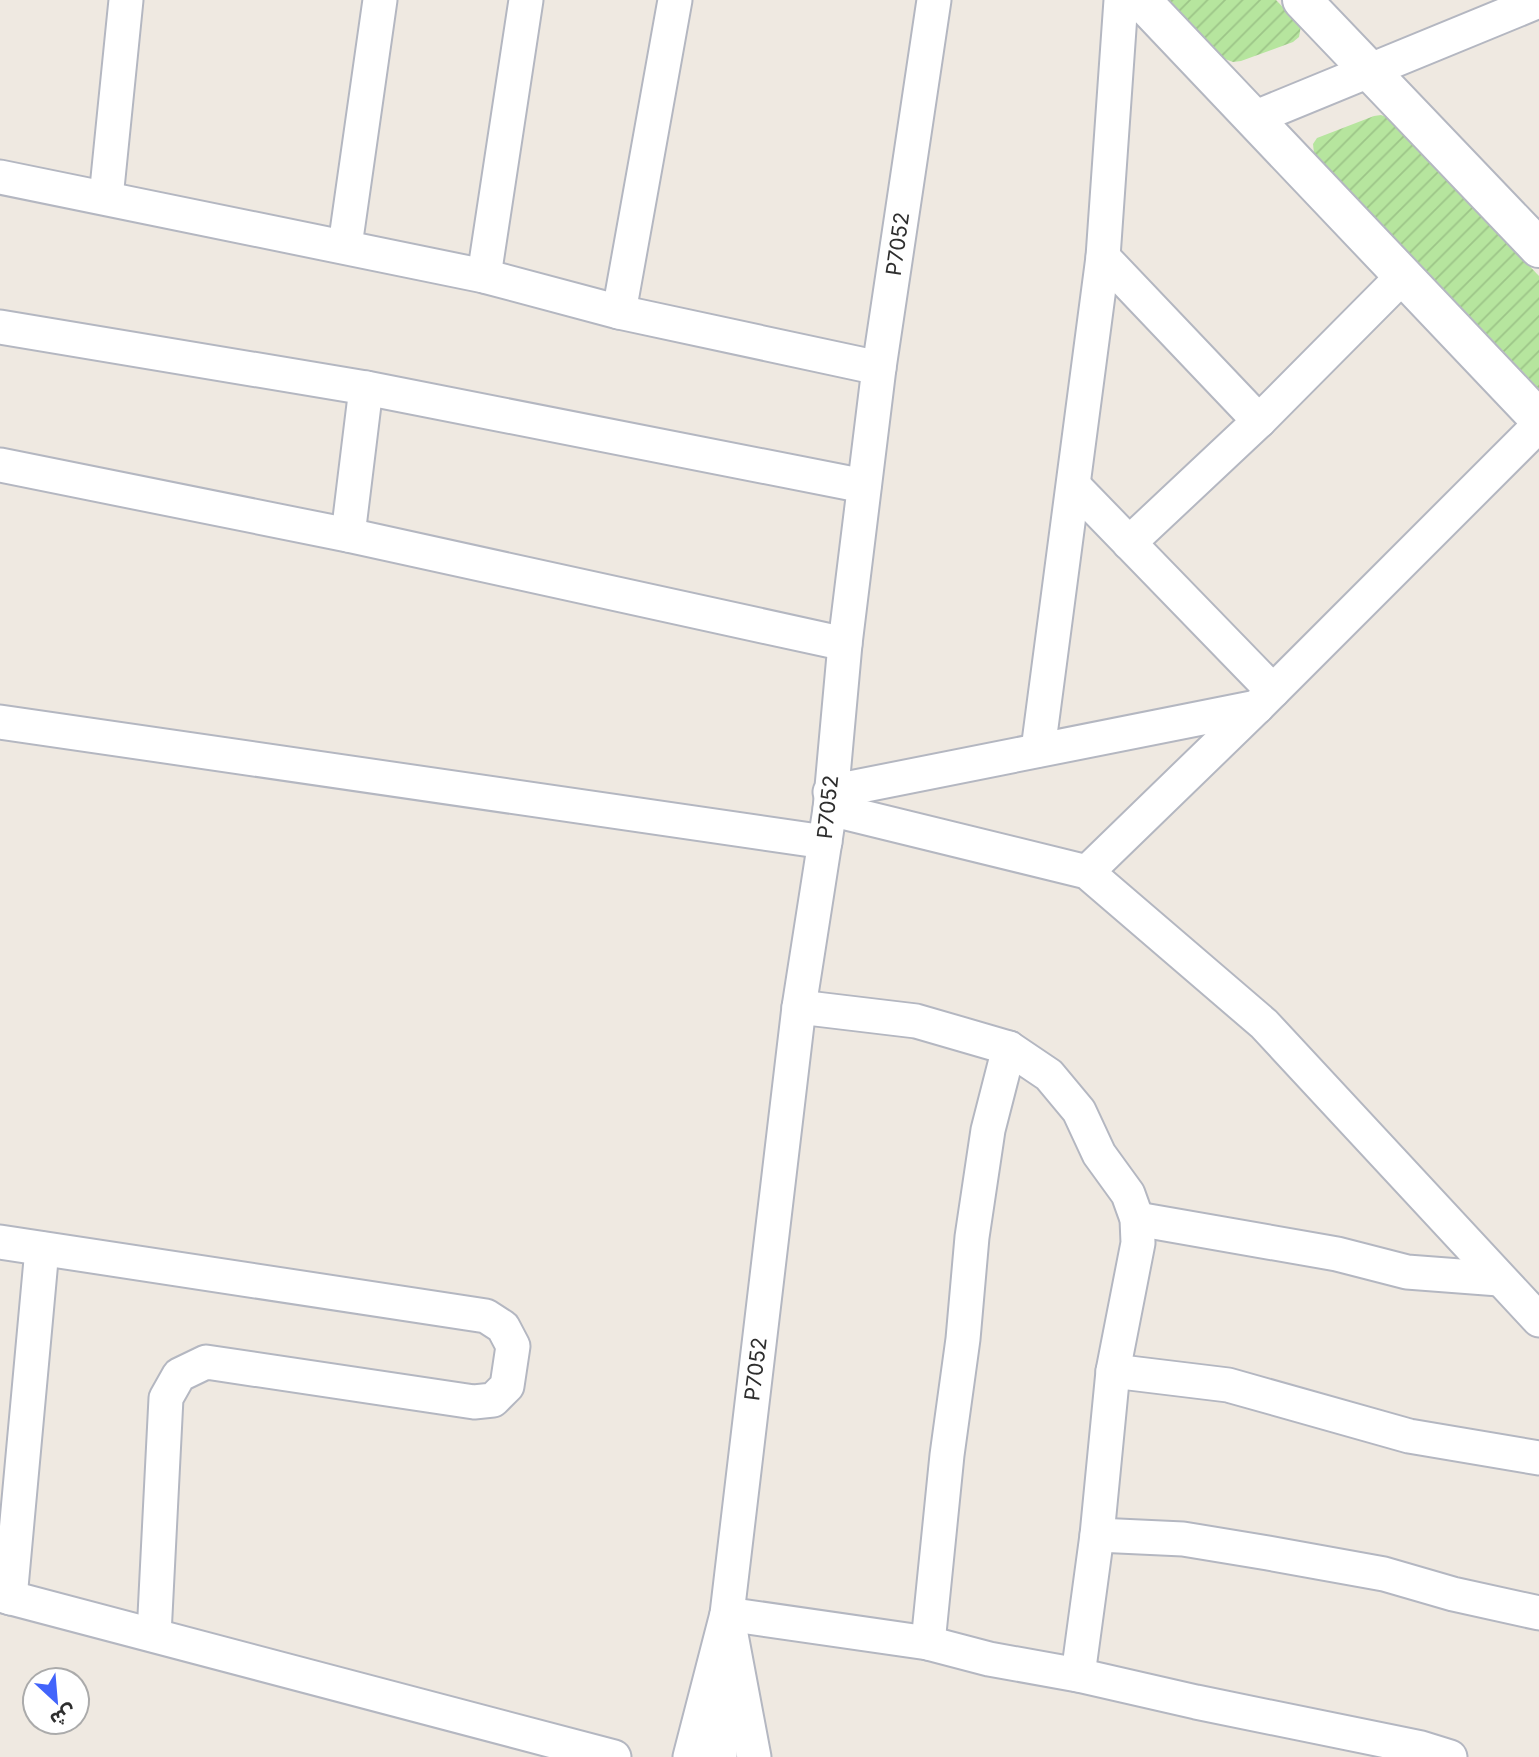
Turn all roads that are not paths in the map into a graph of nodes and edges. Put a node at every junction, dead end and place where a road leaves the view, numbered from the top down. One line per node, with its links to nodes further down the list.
1 (126, 0): 13 (street)
2 (380, 0): 14 (street)
3 (526, 0): 17 (street)
4 (675, 0): 19 (street)
5 (934, 0): 21 (street, P7052)
6 (1121, 0): 16 (street)
7 (1141, 0): 11 (street)
8 (1302, 0): 10 (street)
9 (1530, 3): 10 (street)
10 (1369, 71): 11 (street); 15 (street)
11 (1254, 118): 18 (street)
12 (0, 177): 13 (street)
13 (106, 198): 14 (street)
14 (345, 246): 17 (street)
15 (1539, 248)
16 (1103, 257): 24 (street); 28 (street)
17 (484, 276): 19 (street)
18 (1404, 276): 23 (street); 24 (street)
19 (619, 312): 21 (street)
20 (0, 327): 22 (street)
21 (879, 368): 27 (street, P7052)
22 (366, 388): 27 (street); 29 (street)
23 (1539, 419)
24 (1259, 421): 30 (street)
25 (1539, 425): 32 (street)
26 (0, 465): 29 (street)
27 (864, 486): 31 (street, P7052)
28 (1074, 486): 30 (street); 34 (street)
29 (348, 535): 31 (street)
30 (1129, 543): 32 (street)
31 (845, 644): 35 (street, P7052)
32 (1265, 699): 34 (street); 37 (street)
33 (0, 722): 36 (street)
34 (1038, 750): 35 (street)
35 (830, 800): 36 (street, P7052); 37 (street)
36 (825, 842): 38 (street, P7052)
37 (1087, 872): 43 (street)
38 (799, 1007): 39 (street); 50 (street, P7052)
39 (1009, 1048): 40 (street); 52 (street)
40 (1137, 1219): 43 (street); 45 (street)
41 (0, 1242): 42 (street)
42 (42, 1249): 48 (street); 51 (street)
43 (1499, 1279): 44 (street)
44 (1539, 1320)
45 (1113, 1371): 46 (street); 47 (street)
46 (1539, 1458)
47 (1097, 1535): 49 (street); 53 (street)
48 (5, 1596): 51 (street)
49 (1539, 1613)
50 (727, 1614): 52 (street); 55 (street, P7052); 56 (street, P7052); 57 (street, P7052)
51 (154, 1635): 54 (street)
52 (928, 1643): 53 (street)
53 (1077, 1675): 58 (street)
54 (614, 1757)
55 (690, 1757)
56 (720, 1757)
57 (754, 1757)
58 (1450, 1757)

